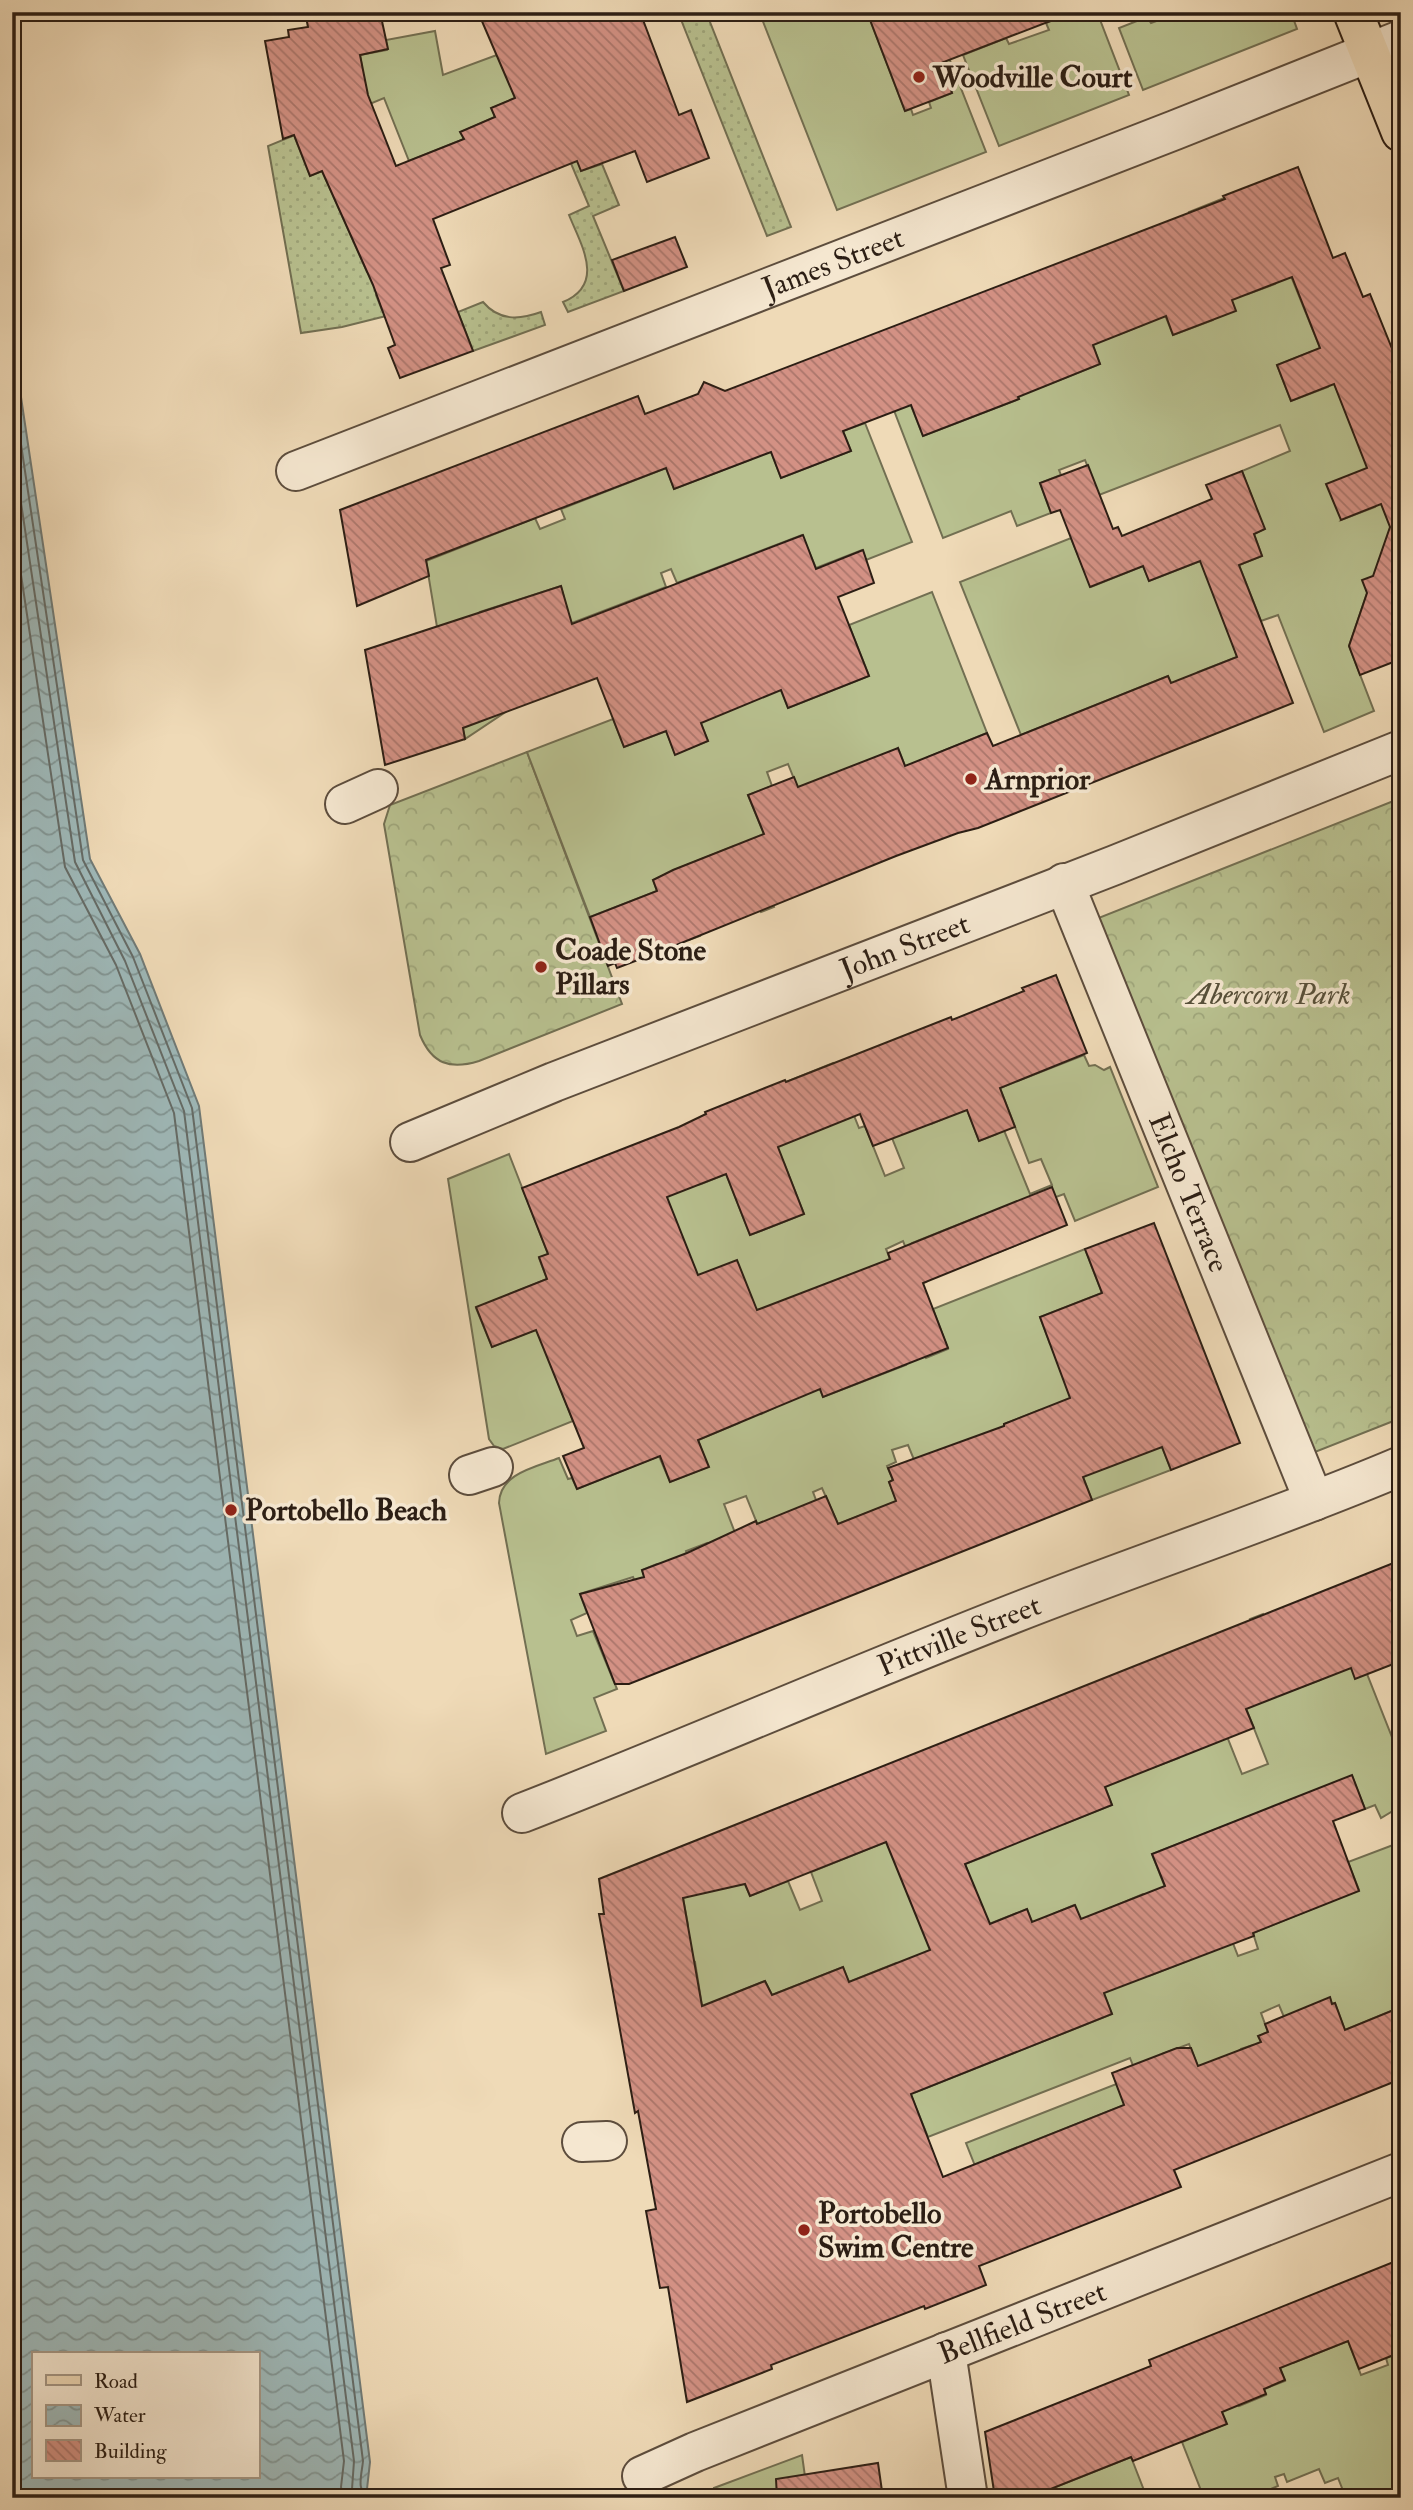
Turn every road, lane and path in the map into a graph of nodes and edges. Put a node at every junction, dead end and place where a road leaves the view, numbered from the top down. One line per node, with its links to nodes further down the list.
1 (1353, 12): 2 (main road)
2 (1385, 46): 3 (main road); 4 (street, James Street)
3 (1401, 132)
4 (309, 466)
5 (1401, 750): 6 (street, John Street)
6 (1064, 883): 7 (street, John Street); 9 (street, Elcho Terrace)
7 (424, 1136)
8 (1401, 1466): 9 (street, Pittville Street)
9 (1314, 1501): 10 (street, Pittville Street)
10 (537, 1807)
11 (1401, 2172): 12 (street, Bellfield Street)
12 (946, 2352): 13 (street, Bellfield Street); 14 (street)
13 (642, 2476)
14 (968, 2498)

